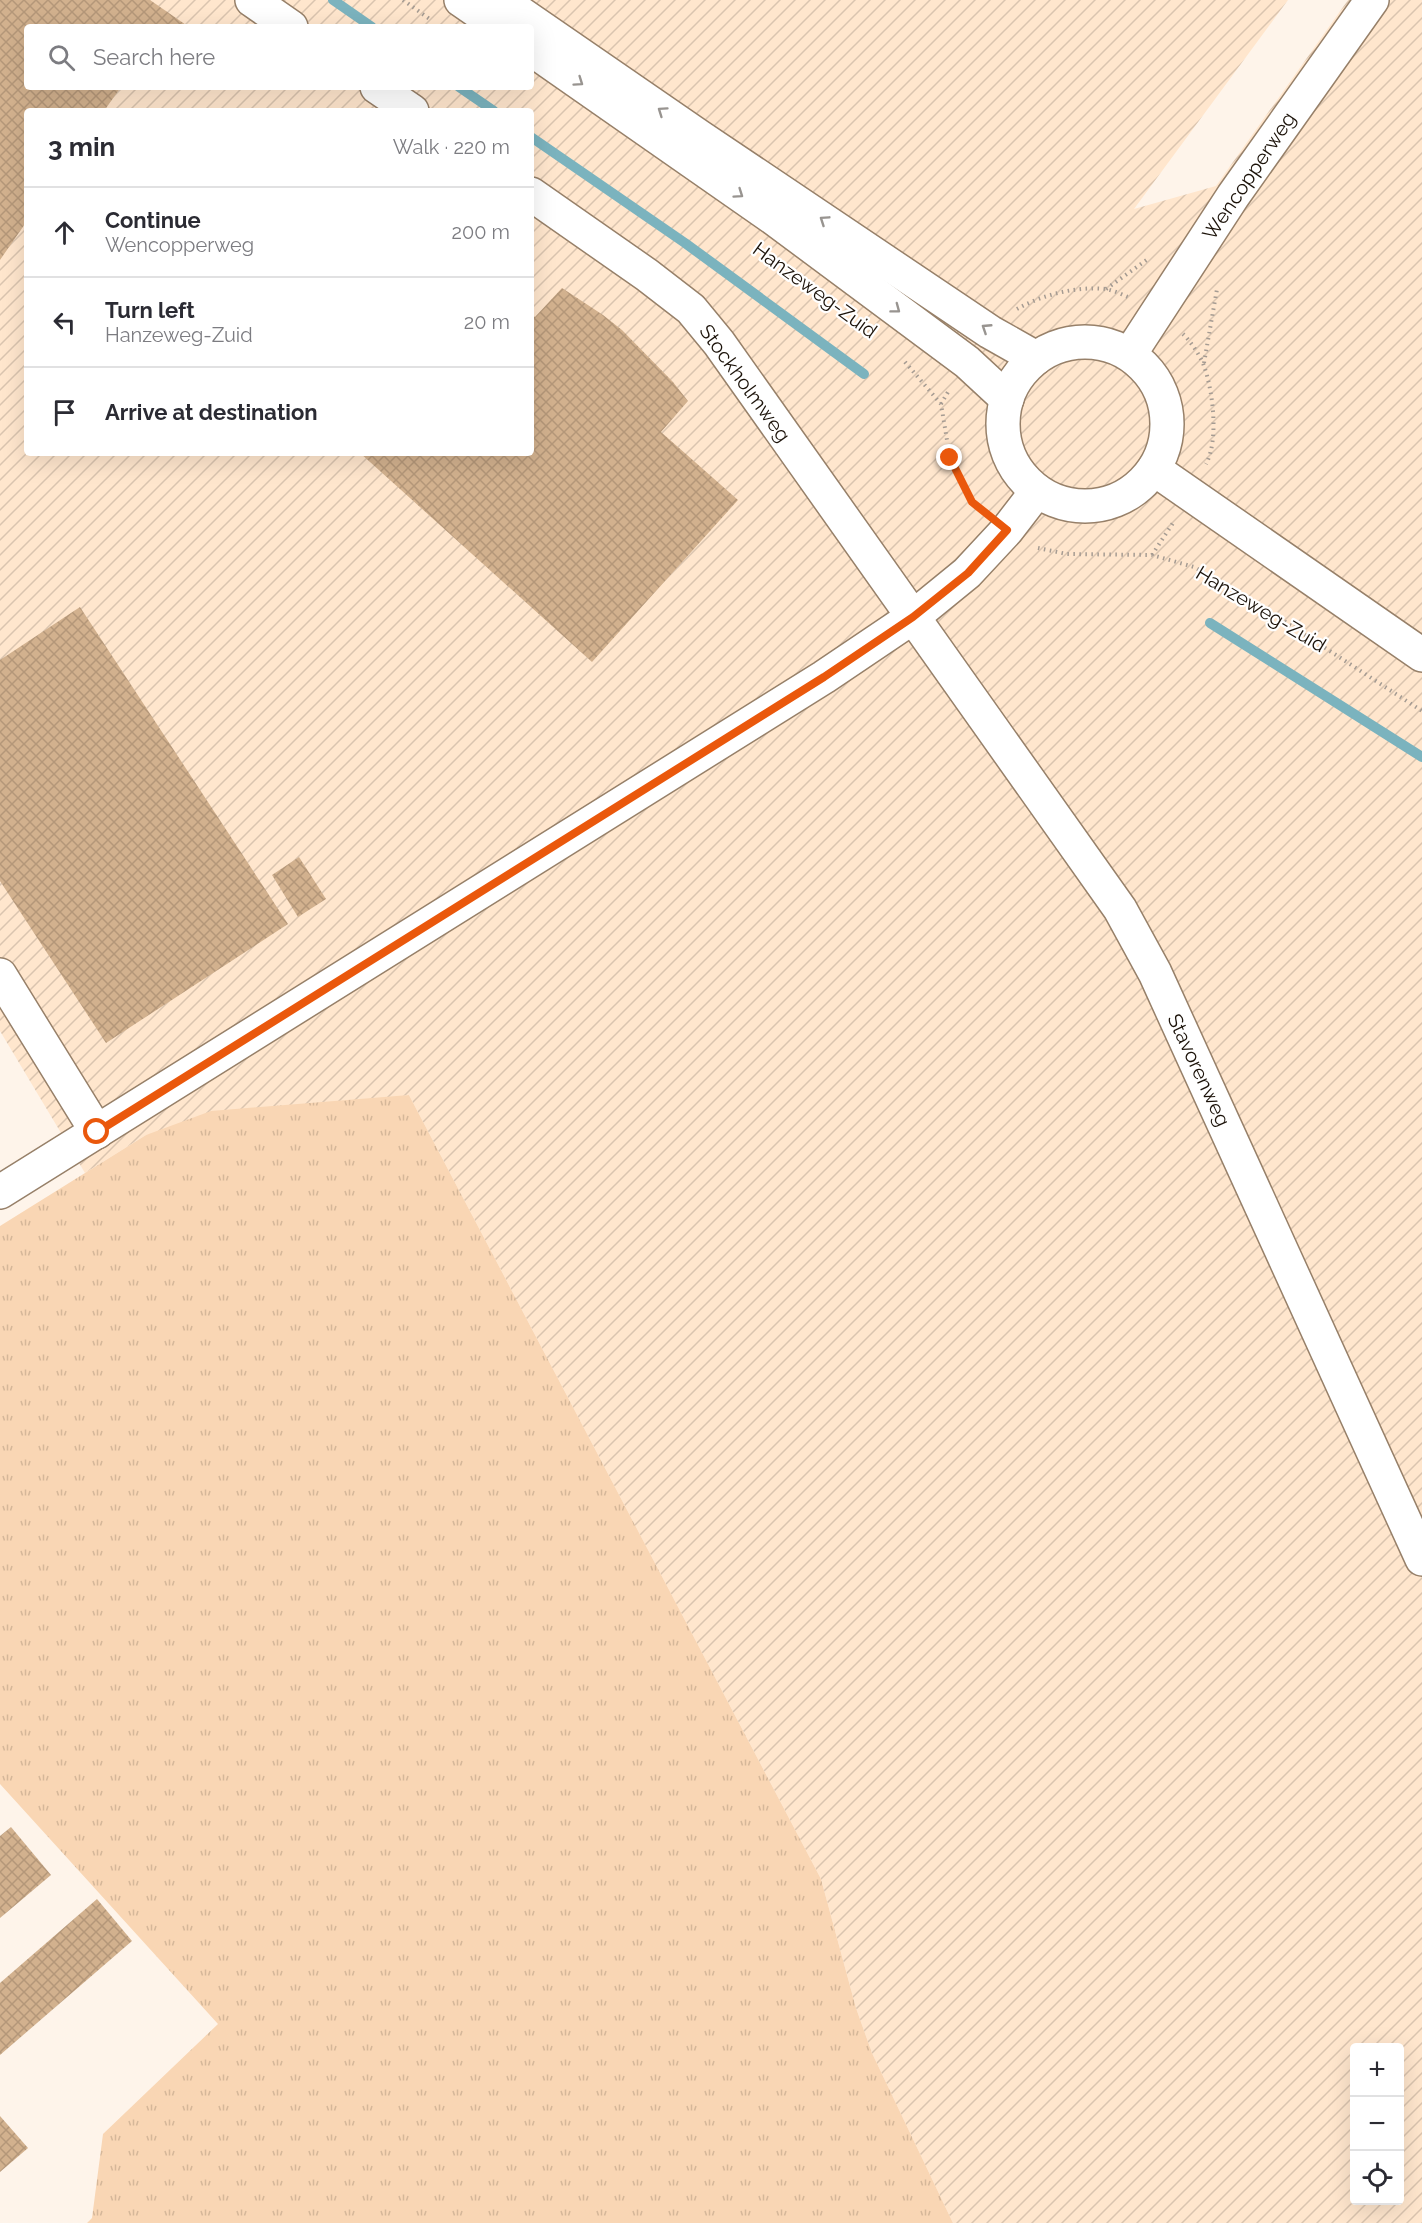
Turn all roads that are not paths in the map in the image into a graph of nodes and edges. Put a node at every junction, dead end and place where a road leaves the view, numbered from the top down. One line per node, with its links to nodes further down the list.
1 (252, 0): 5 (street)
2 (461, 0): 6 (street)
3 (501, 0): 12 (street, one-way to 3)
4 (1372, 0): 11 (street, Wencopperweg)
5 (287, 24)
6 (496, 24)
7 (534, 51): 13 (street, Hanzeweg-Zuid, one-way to 13)
8 (381, 90): 9 (street)
9 (408, 108)
10 (534, 196): 16 (street, Stockholmweg)
11 (1130, 354): 12 (street); 14 (street)
12 (1036, 358): 13 (street)
13 (1007, 399): 15 (street)
14 (1154, 469): 15 (street); 17 (street)
15 (1037, 491): 16 (street)
16 (913, 617): 19 (street); 21 (street, Stavorenweg)
17 (1422, 655)
18 (0, 975): 19 (street)
19 (97, 1132): 20 (street)
20 (0, 1192)
21 (1422, 1559)

